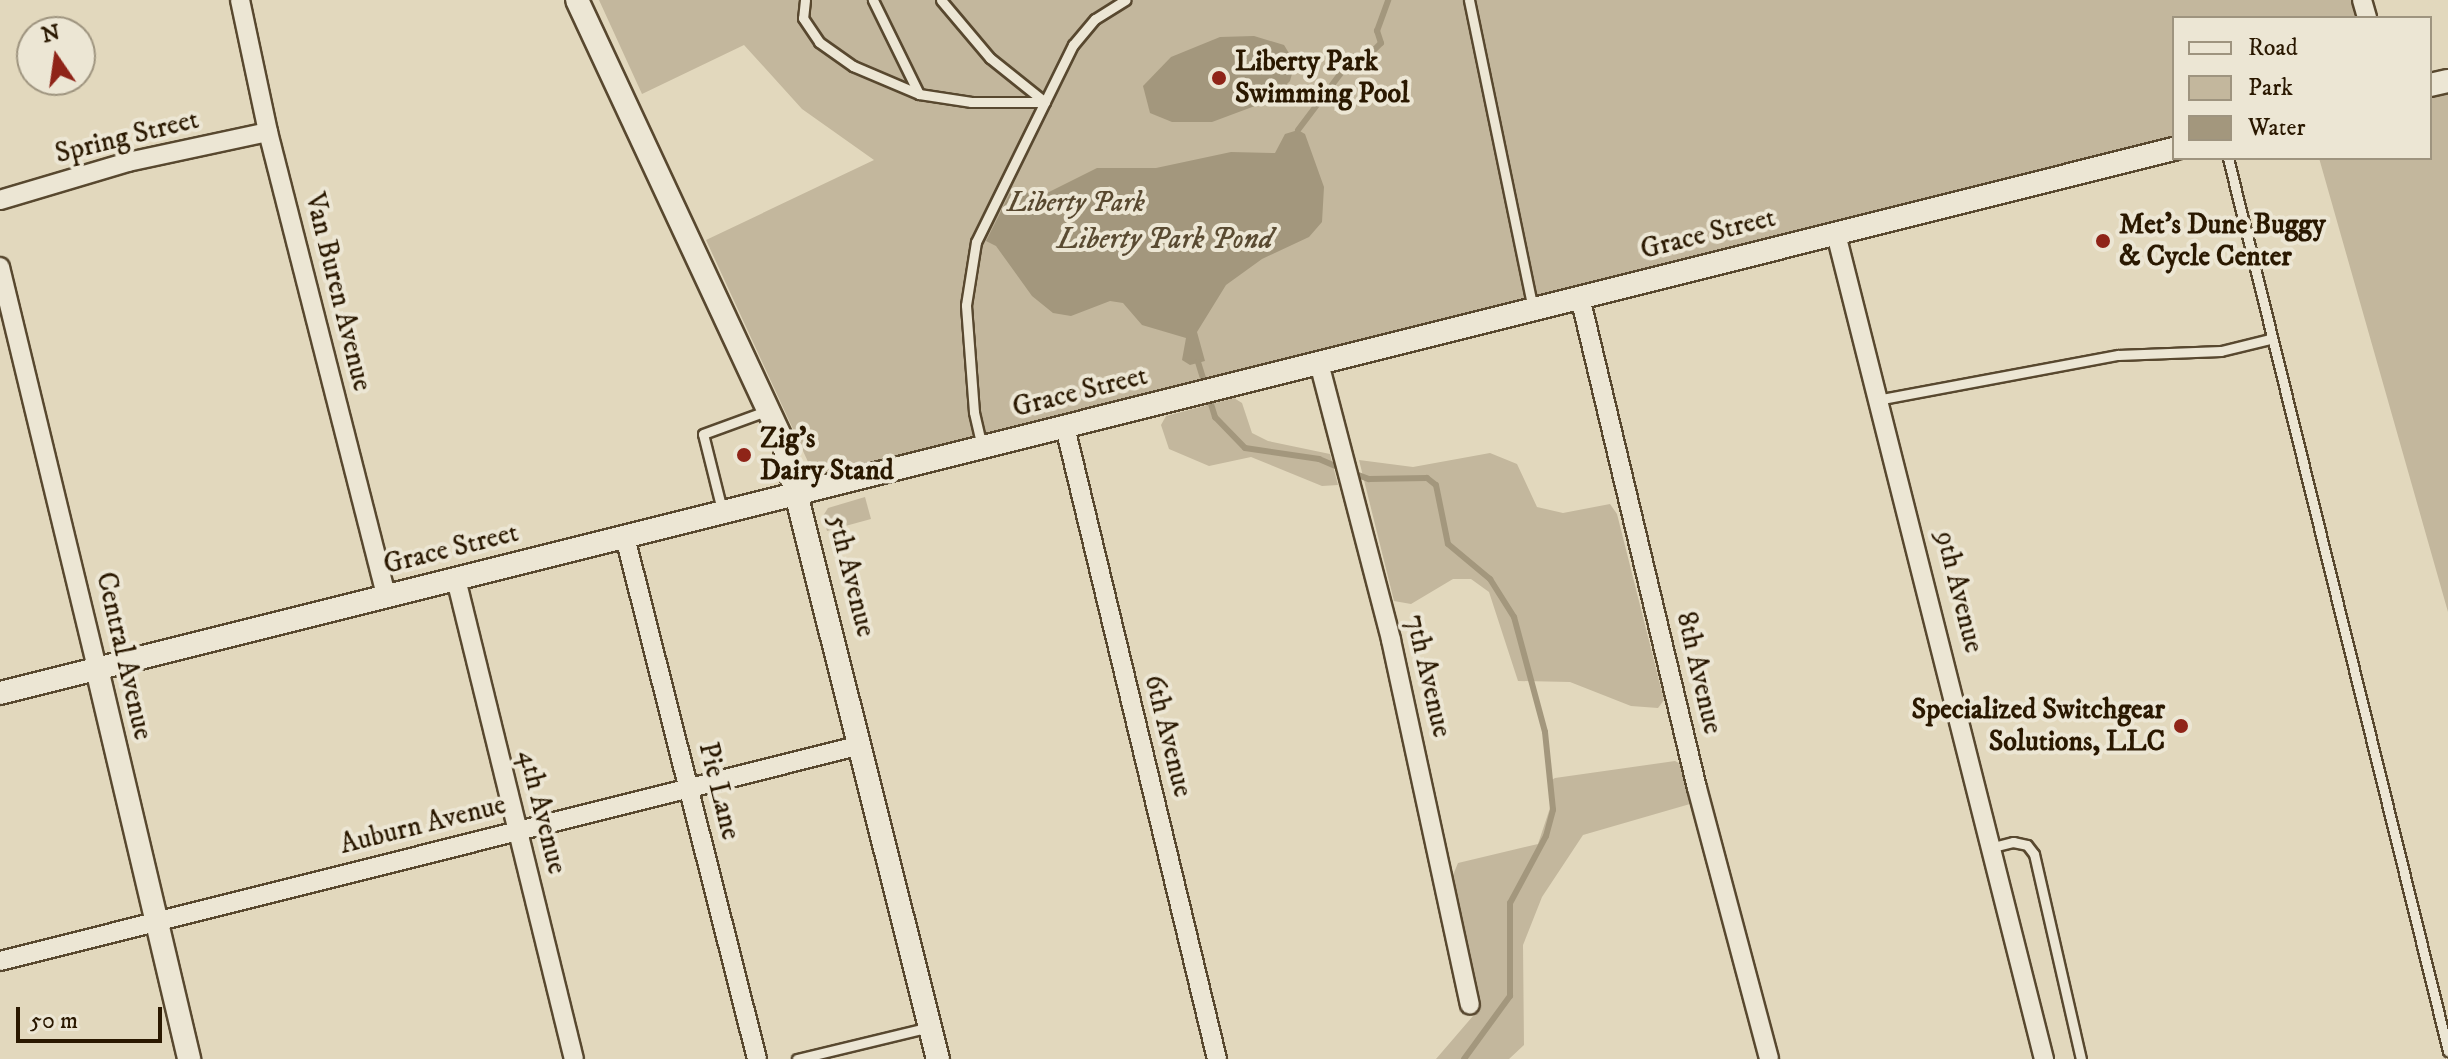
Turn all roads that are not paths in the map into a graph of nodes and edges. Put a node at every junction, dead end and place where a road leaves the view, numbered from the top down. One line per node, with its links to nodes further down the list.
1 (240, 0): 10 (street, Van Buren Avenue)
2 (577, 0): 21 (street, 5th Avenue)
3 (805, 0): 8 (lane)
4 (873, 0): 8 (lane)
5 (941, 0): 9 (lane)
6 (1125, 0): 9 (lane)
7 (1469, 0): 17 (lane)
8 (919, 94): 9 (lane)
9 (1045, 102): 23 (lane)
10 (268, 132): 13 (street, Spring Street); 28 (street, Van Buren Avenue)
11 (2172, 150): 14 (street, Grace Street)
12 (2228, 160): 18 (lane)
13 (0, 200)
14 (1836, 234): 16 (street, Grace Street); 20 (street, 9th Avenue)
15 (0, 267): 29 (street, Central Avenue)
16 (1580, 297): 17 (street, Grace Street); 46 (street, 8th Avenue)
17 (1533, 309): 19 (street, Grace Street)
18 (2270, 339): 20 (lane); 39 (lane)
19 (1319, 363): 22 (street, Grace Street); 37 (street, 7th Avenue)
20 (1882, 399): 34 (street, 9th Avenue)
21 (769, 410): 24 (street, 5th Avenue); 25 (lane)
22 (1065, 427): 23 (street, Grace Street); 45 (street, 6th Avenue)
23 (982, 447): 24 (street, Grace Street)
24 (799, 493): 25 (street, Grace Street); 31 (street, 5th Avenue)
25 (722, 512): 26 (street, Grace Street)
26 (625, 537): 27 (street, Grace Street); 32 (street, Pie Lane)
27 (456, 579): 28 (street, Grace Street); 33 (street, 4th Avenue)
28 (386, 596): 29 (street, Grace Street)
29 (97, 669): 30 (street, Grace Street); 35 (street, Central Avenue)
30 (0, 693)
31 (861, 745): 32 (street, Auburn Avenue); 38 (street, 5th Avenue)
32 (689, 788): 33 (street, Auburn Avenue); 42 (street, Pie Lane)
33 (518, 830): 35 (street, Auburn Avenue); 41 (street, 4th Avenue)
34 (1993, 847): 47 (street, 9th Avenue); 48 (lane)
35 (156, 921): 36 (street, Auburn Avenue); 40 (street, Central Avenue)
36 (0, 961)
37 (1470, 1005)
38 (930, 1027): 43 (lane); 44 (street, 5th Avenue)
39 (2448, 1051)
40 (189, 1059)
41 (574, 1059)
42 (757, 1059)
43 (797, 1059)
44 (938, 1059)
45 (1217, 1059)
46 (1769, 1059)
47 (2044, 1059)
48 (2081, 1059)

